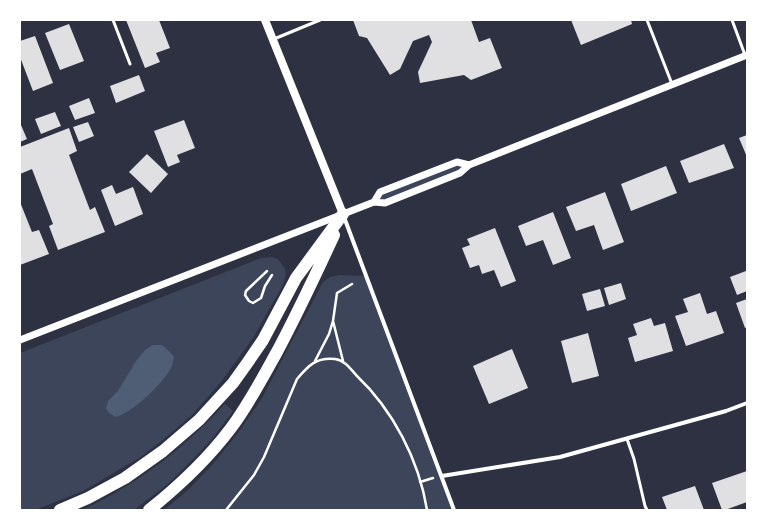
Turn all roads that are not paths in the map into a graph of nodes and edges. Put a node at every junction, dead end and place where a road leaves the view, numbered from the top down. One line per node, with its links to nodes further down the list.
1 (113, 20): 8 (lane)
2 (265, 20): 6 (main road)
3 (320, 20): 6 (lane)
4 (647, 20): 9 (lane)
5 (732, 20): 7 (lane)
6 (273, 40): 12 (main road)
7 (746, 55): 9 (street)
8 (130, 64)
9 (672, 84): 10 (street)
10 (469, 165): 11 (street); 11 (street)
11 (374, 202): 12 (street)
12 (343, 214): 13 (street); 16 (street); 17 (highway); 18 (highway)
13 (20, 340)
14 (747, 403): 15 (street)
15 (627, 439): 16 (street); 20 (lane)
16 (442, 476): 19 (street)
17 (60, 510)
18 (149, 510)
19 (454, 510)
20 (647, 510)

